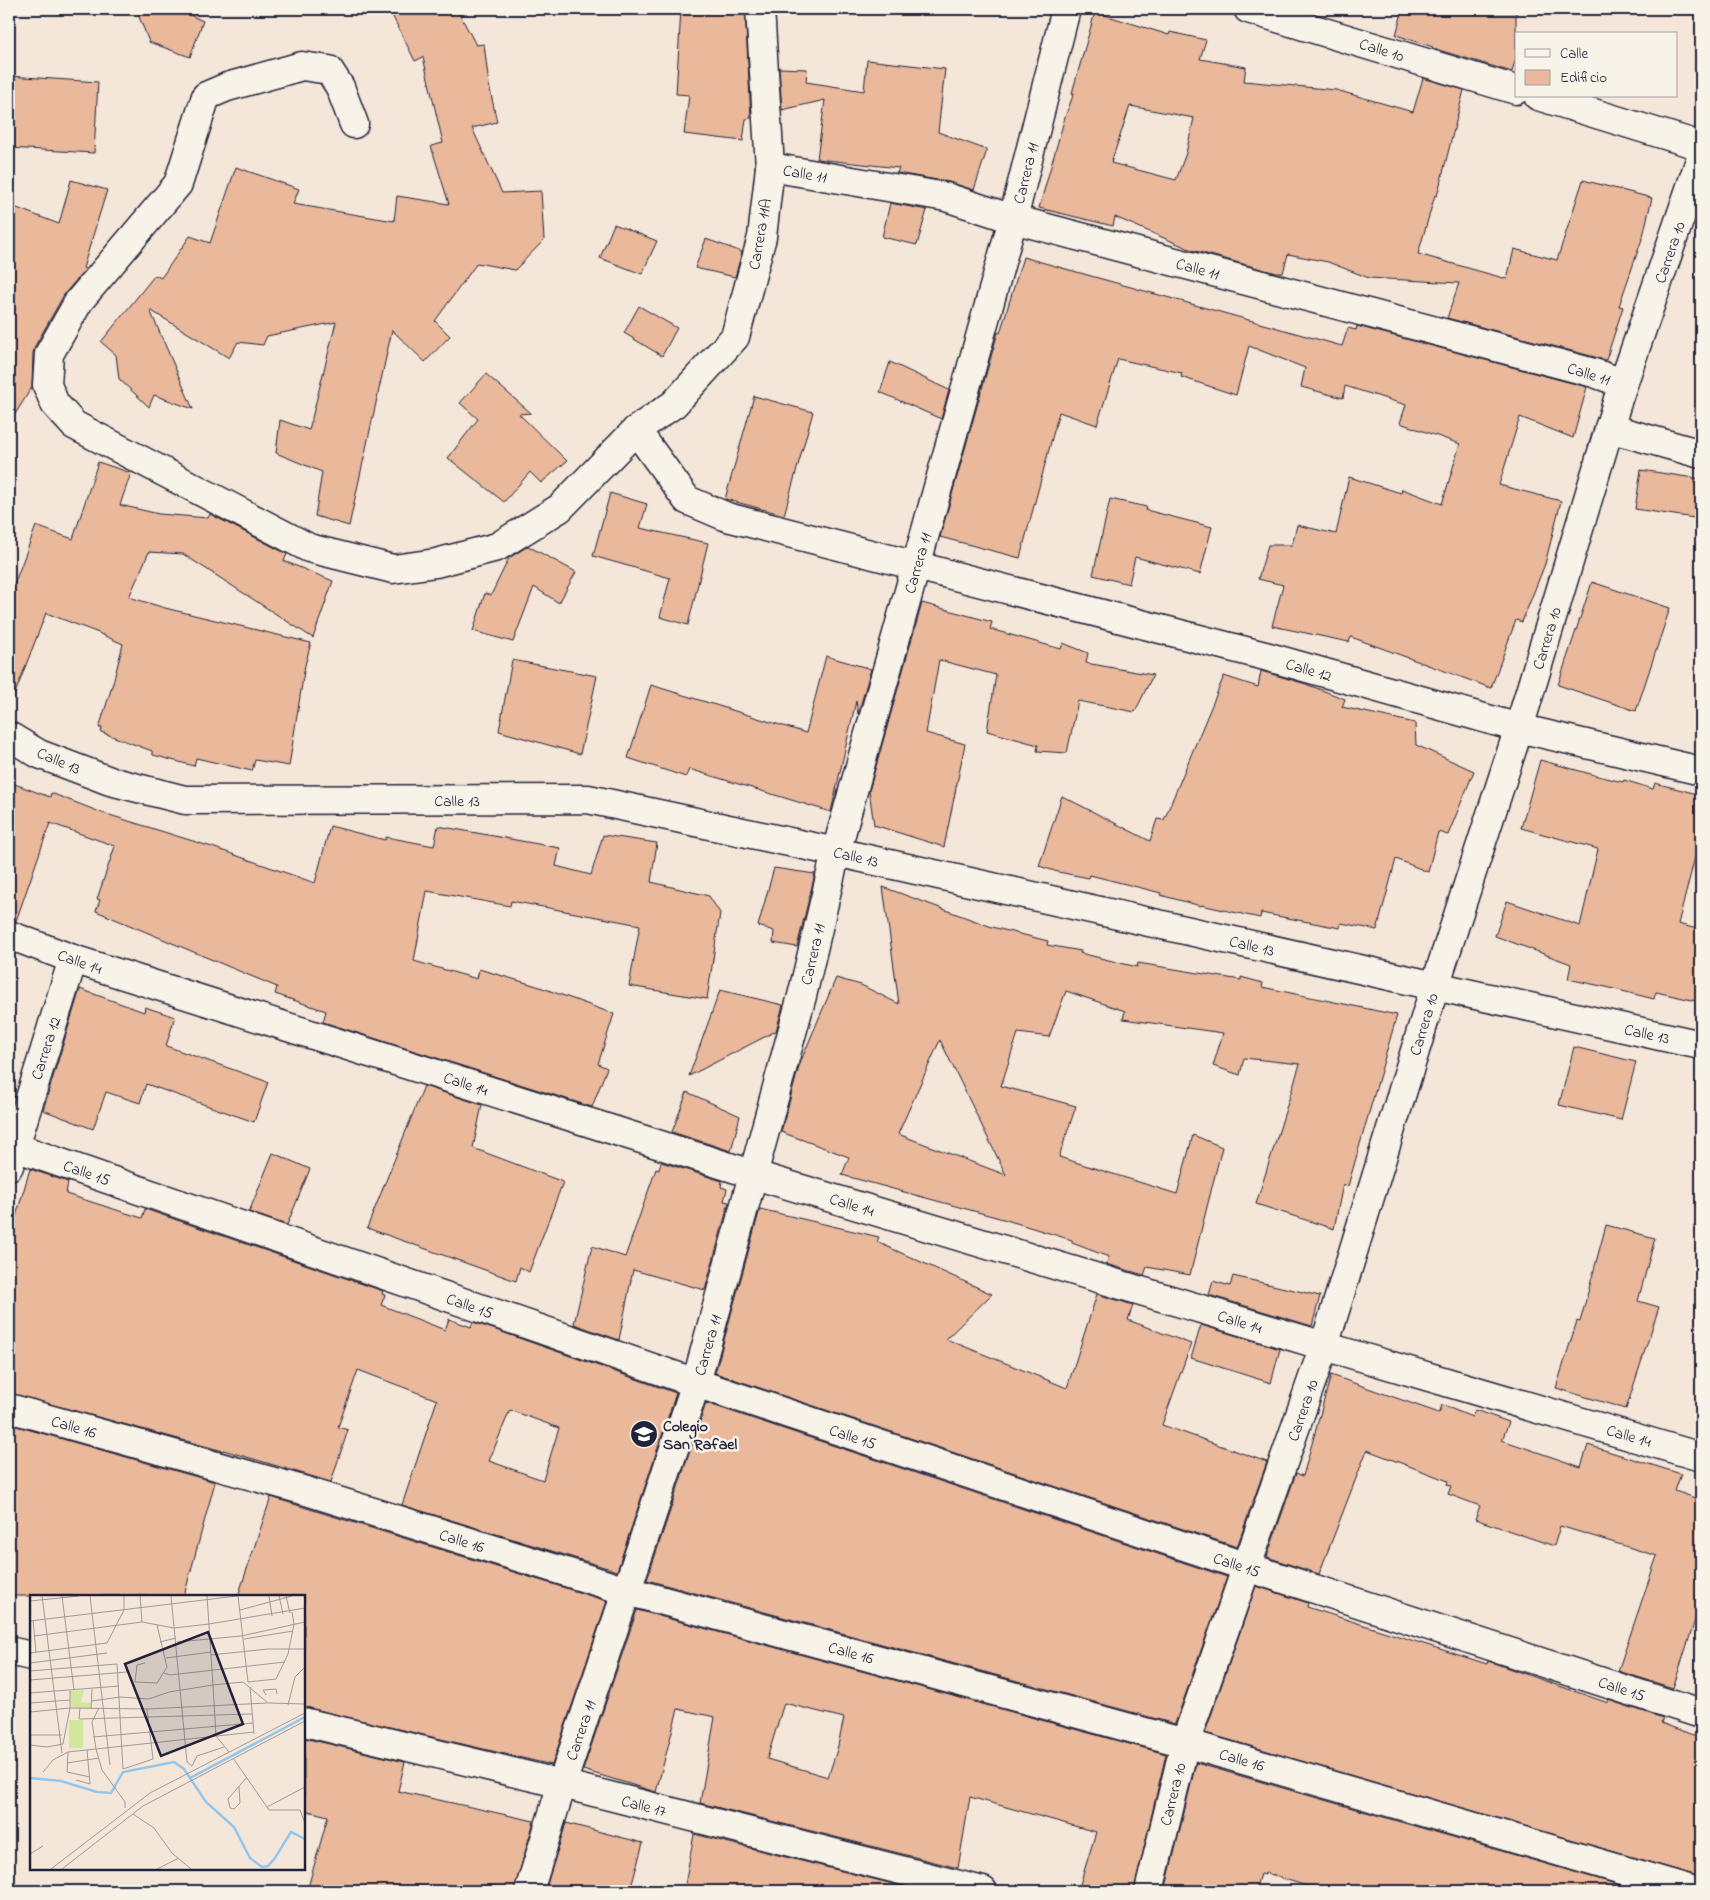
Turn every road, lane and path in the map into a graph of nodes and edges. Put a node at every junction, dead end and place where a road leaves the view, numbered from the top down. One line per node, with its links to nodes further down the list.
1 (760, 9): 9 (street, Carrera 11A)
2 (1066, 9): 10 (street, Carrera 11)
3 (1248, 9): 4 (street, Calle 10)
4 (1515, 90)
5 (1545, 98): 7 (street)
6 (354, 124): 13 (street)
7 (1701, 146)
8 (1701, 158): 11 (street, Carrera 10)
9 (770, 167): 10 (street, Calle 11); 13 (street, Carrera 11A)
10 (1013, 219): 11 (street, Calle 11); 15 (street, Carrera 11)
11 (1624, 383): 12 (street, Carrera 10)
12 (1609, 428): 14 (street); 16 (street, Carrera 10)
13 (636, 430): 15 (street, Calle 12)
14 (1701, 454)
15 (916, 566): 16 (street, Calle 12); 19 (street, Carrera 11)
16 (1519, 728): 18 (street, Calle 12); 22 (street, Carrera 10)
17 (9, 736): 19 (street, Calle 13)
18 (1701, 771)
19 (836, 852): 22 (street, Calle 13); 25 (street, Carrera 11)
20 (9, 935): 21 (street, Calle 14)
21 (73, 959): 24 (street, Carrera 12); 25 (street, Calle 14)
22 (1435, 986): 23 (street, Calle 13); 26 (street, Carrera 10)
23 (1701, 1045)
24 (10, 1152): 27 (street, Calle 15)
25 (755, 1175): 26 (street, Calle 14); 27 (street, Carrera 11)
26 (1324, 1346): 29 (street, Calle 14); 30 (street, Carrera 10)
27 (696, 1383): 30 (street, Calle 15); 31 (street, Carrera 11)
28 (9, 1408): 31 (street, Calle 16)
29 (1701, 1457)
30 (1247, 1567): 34 (street, Calle 15); 36 (street, Carrera 10)
31 (627, 1591): 36 (street, Calle 16); 37 (street, Carrera 11)
32 (9, 1651): 33 (street)
33 (30, 1656)
34 (1701, 1714)
35 (305, 1722): 37 (street, Calle 17)
36 (1185, 1743): 40 (street, Carrera 10); 41 (street, Calle 16)
37 (562, 1784): 38 (street, Carrera 11); 39 (street, Calle 17)
38 (529, 1891)
39 (984, 1891)
40 (1149, 1891)
41 (1695, 1891)

